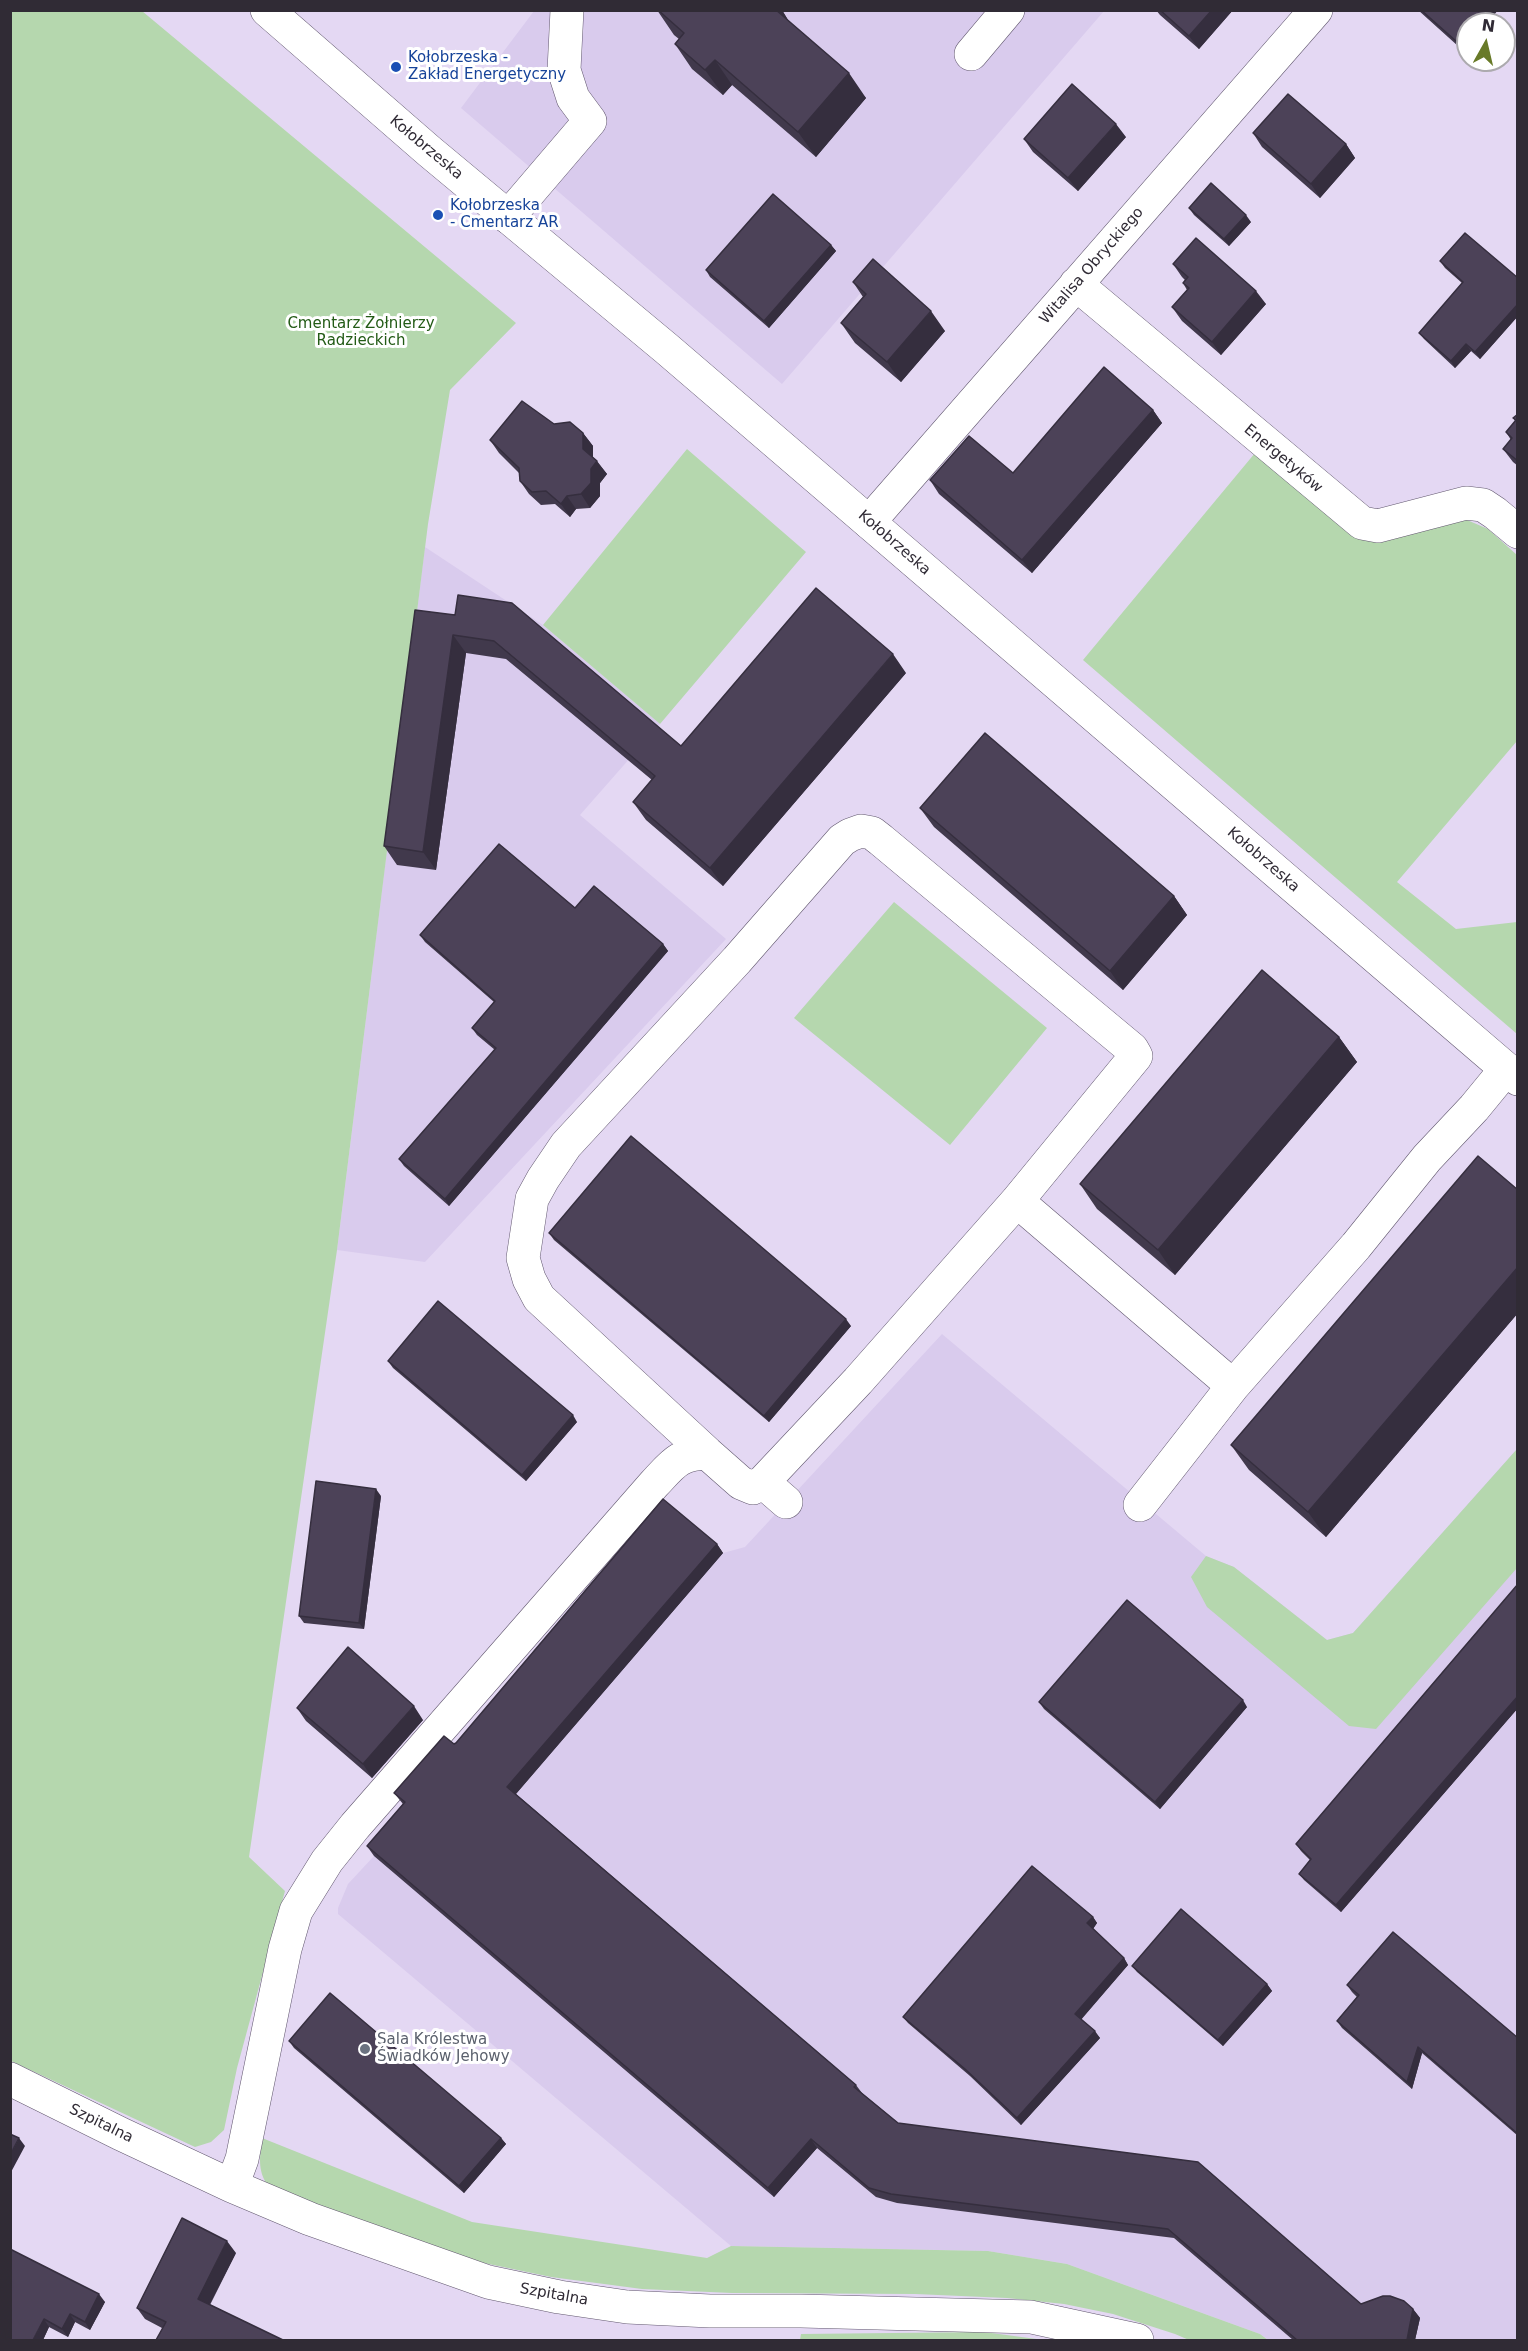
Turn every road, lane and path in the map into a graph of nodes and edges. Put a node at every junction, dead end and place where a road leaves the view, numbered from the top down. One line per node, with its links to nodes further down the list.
1 (267, 10): 6 (street, Kołobrzeska)
2 (567, 10): 6 (street)
3 (1008, 10): 5 (street)
4 (1316, 10): 7 (street, Witalisa Obryckiego)
5 (971, 54)
6 (508, 217): 8 (street, Kołobrzeska)
7 (1076, 284): 8 (street, Witalisa Obryckiego); 9 (street, Energetyków)
8 (869, 522): 10 (street, Kołobrzeska)
9 (1518, 532)
10 (1512, 1074): 12 (street)
11 (1017, 1201): 12 (street); 13 (street); 13 (street)
12 (1233, 1386): 14 (street)
13 (707, 1453): 16 (street)
14 (1140, 1505)
15 (10, 2079): 16 (street, Szpitalna)
16 (232, 2187): 17 (street, Szpitalna)
17 (1137, 2340)

